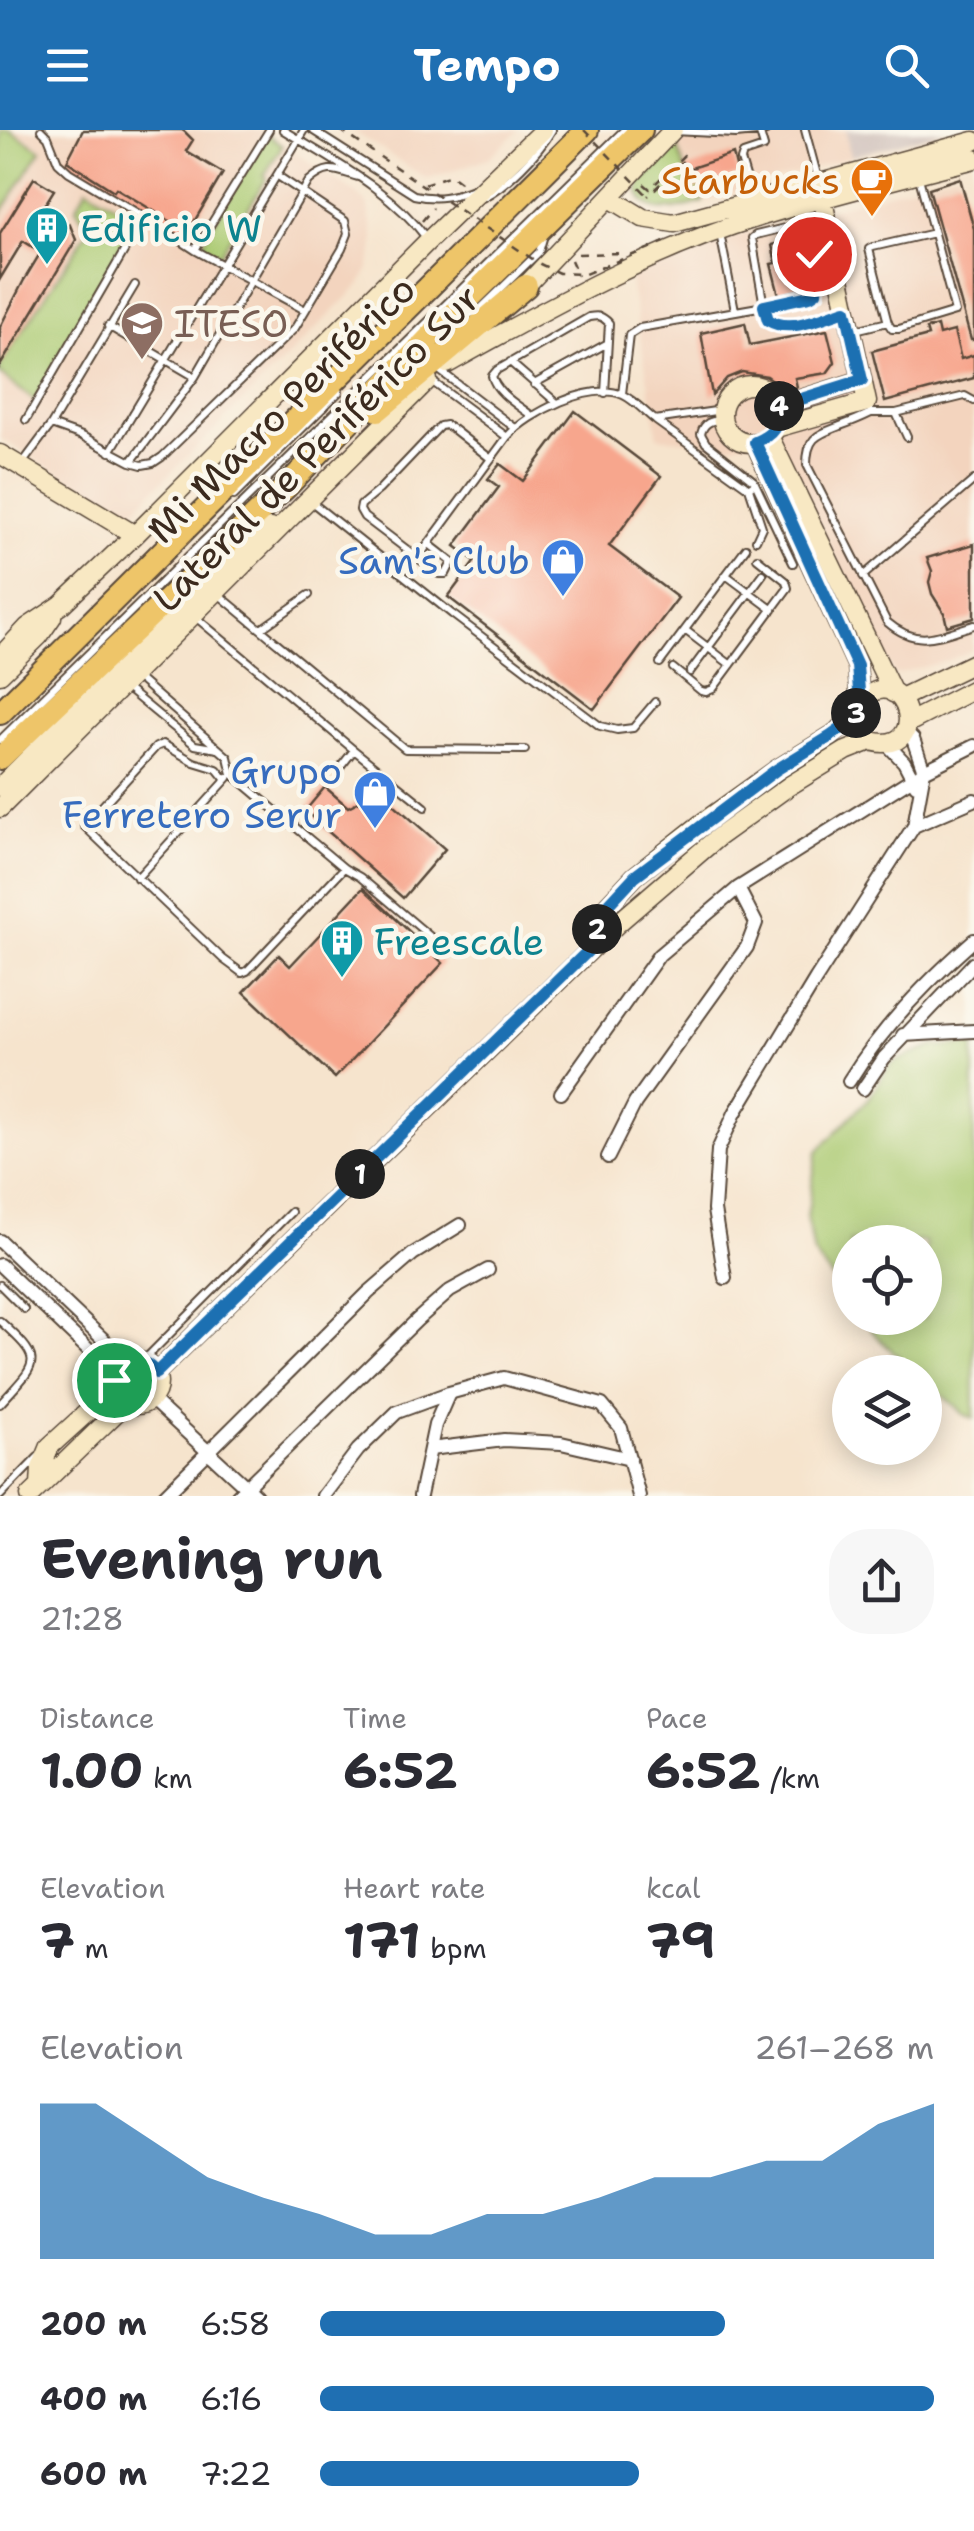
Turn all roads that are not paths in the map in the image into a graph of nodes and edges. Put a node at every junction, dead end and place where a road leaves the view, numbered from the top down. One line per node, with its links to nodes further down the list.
1 (42, 130): 25 (lane)
2 (268, 130): 29 (lane)
3 (283, 130): 14 (lane)
4 (304, 130): 14 (lane)
5 (312, 130): 22 (lane)
6 (542, 130): 22 (street, Lateral de Periférico Sur)
7 (552, 130): 22 (lane)
8 (583, 130): 19 (highway)
9 (624, 130): 113 (lane, Mi Macro Periférico)
10 (641, 130): 73 (highway)
11 (673, 130): 13 (lane); 23 (street, Lateral de Periférico Sur)
12 (805, 130): 21 (lane)
13 (762, 131): 24 (lane)
14 (298, 140): 17 (lane); 18 (lane)
15 (973, 155): 16 (street); 21 (street)
16 (918, 174): 21 (street); 27 (lane)
17 (278, 176): 20 (lane); 30 (lane)
18 (358, 177): 20 (lane); 28 (lane)
19 (539, 184): 45 (lane, Mi Macro Periférico); 110 (highway)
20 (303, 192): 31 (lane); 35 (lane)
21 (821, 192): 24 (street); 37 (street)
22 (474, 193): 28 (street, Lateral de Periférico Sur)
23 (610, 198): 24 (street); 33 (street, Lateral de Periférico Sur)
24 (755, 209): 26 (street)
25 (144, 216): 29 (lane); 59 (lane)
26 (720, 232): 36 (lane); 44 (street)
27 (934, 233): 38 (lane); 38 (lane)
28 (429, 240): 77 (street, Lateral de Periférico Sur)
29 (195, 250): 30 (lane)
30 (224, 266): 31 (lane); 42 (lane)
31 (252, 281): 35 (lane); 46 (lane)
32 (135, 285): 39 (lane)
33 (526, 286): 44 (street, Lateral de Periférico Sur); 73 (highway)
34 (764, 306): 34 (lane); 36 (lane); 37 (lane)
35 (305, 310): 69 (lane)
36 (736, 310): 51 (lane)
37 (846, 310): 40 (street)
38 (888, 322): 40 (lane)
39 (108, 326): 42 (lane); 61 (lane)
40 (851, 332): 47 (street)
41 (608, 344): 43 (lane); 48 (lane); 50 (lane)
42 (167, 360): 46 (lane); 66 (lane)
43 (510, 362): 48 (lane); 58 (lane)
44 (438, 371): 62 (lane); 64 (lane); 74 (street, Lateral de Periférico Sur)
45 (354, 374)
46 (195, 377): 69 (lane)
47 (862, 380): 54 (street); 55 (street)
48 (534, 384): 53 (lane)
49 (343, 387): 75 (lane, Mi Macro Periférico)
50 (605, 393): 51 (lane); 53 (lane)
51 (622, 394): 60 (lane)
52 (974, 400): 56 (lane)
53 (557, 404): 58 (lane)
54 (779, 406): 57 (street); 63 (street)
55 (869, 407): 56 (lane); 63 (street); 86 (lane)
56 (896, 412): 65 (lane)
57 (722, 415): 60 (lane); 63 (street); 72 (lane)
58 (532, 416): 62 (lane)
59 (26, 420)
60 (655, 420): 72 (lane)
61 (51, 424): 66 (lane); 70 (lane)
62 (515, 428): 64 (lane)
63 (767, 436): 107 (street); 109 (street)
64 (506, 437): 68 (lane)
65 (907, 437)
66 (110, 452): 69 (lane)
67 (0, 454): 70 (street)
68 (490, 460): 79 (lane); 81 (lane)
69 (132, 462)
70 (20, 466): 77 (street)
71 (974, 480): 86 (lane)
72 (752, 484): 78 (lane); 83 (lane)
73 (287, 486): 119 (highway)
74 (308, 499): 76 (street, Lateral de Periférico Sur); 108 (lane)
75 (222, 509)
76 (291, 516): 87 (street, Lateral de Periférico Sur); 123 (street)
77 (135, 534): 90 (street, Lateral de Periférico Sur)
78 (756, 540)
79 (429, 544): 81 (lane); 81 (lane)
80 (746, 548): 84 (lane)
81 (418, 558)
82 (756, 558): 91 (lane)
83 (793, 562)
84 (726, 574): 88 (lane); 95 (lane)
85 (763, 574): 88 (lane)
86 (863, 576): 93 (lane)
87 (216, 592): 92 (street, Lateral de Periférico Sur); 94 (lane)
88 (750, 592): 91 (lane); 96 (lane)
89 (309, 595): 94 (lane)
90 (61, 604): 97 (street, Lateral de Periférico Sur); 103 (street)
91 (773, 610): 100 (lane)
92 (192, 614): 104 (street, Lateral de Periférico Sur); 117 (lane)
93 (974, 625)
94 (261, 629): 118 (lane)
95 (684, 630): 96 (lane); 98 (lane)
96 (708, 648): 100 (lane); 102 (lane)
97 (0, 657)
98 (660, 663)
99 (974, 663): 107 (street)
100 (731, 665): 101 (lane)
101 (674, 668)
102 (690, 672)
103 (0, 674)
104 (128, 680): 116 (lane); 116 (lane); 126 (street, Lateral de Periférico Sur)
105 (42, 686): 111 (lane)
106 (974, 689): 112 (street)
107 (897, 695): 109 (street); 112 (street)
108 (655, 702)
109 (858, 710): 114 (street); 133 (street)
110 (0, 713)
111 (0, 727)
112 (906, 727): 114 (street); 121 (street)
113 (0, 740)
114 (878, 742): 121 (street); 133 (street)
115 (974, 746): 121 (street)
116 (220, 749): 122 (lane)
117 (354, 750): 120 (lane); 125 (lane)
118 (524, 750)
119 (0, 758)
120 (340, 769)
121 (918, 775): 127 (street); 130 (street)
122 (229, 777): 128 (lane); 129 (lane); 129 (lane)
123 (0, 787)
124 (974, 800): 127 (street)
125 (426, 807)
126 (0, 808)
127 (914, 826): 147 (street)
128 (344, 868): 129 (lane); 132 (lane)
129 (137, 878)
130 (738, 888): 140 (street); 141 (street)
131 (974, 940): 135 (street)
132 (446, 950)
133 (588, 951): 151 (street)
134 (972, 968): 137 (street)
135 (886, 1031): 137 (street); 138 (street)
136 (974, 1031): 137 (street)
137 (905, 1035): 139 (street)
138 (849, 1082)
139 (864, 1089)
140 (561, 1093)
141 (608, 1157)
142 (291, 1212): 151 (lane)
143 (460, 1225): 158 (street)
144 (0, 1241): 151 (street)
145 (0, 1265): 151 (street)
146 (488, 1270): 161 (street)
147 (725, 1278)
148 (0, 1286): 149 (lane)
149 (24, 1309)
150 (0, 1320): 154 (lane)
151 (131, 1372): 153 (street); 155 (street); 156 (street)
152 (449, 1393): 157 (street); 159 (street); 164 (street)
153 (151, 1399): 155 (street); 158 (street)
154 (0, 1404)
155 (129, 1404): 160 (street)
156 (50, 1446): 160 (street); 162 (lane)
157 (430, 1449): 159 (street); 165 (street)
158 (208, 1452): 161 (street); 163 (street)
159 (630, 1459): 166 (street)
160 (35, 1491)
161 (246, 1493)
162 (0, 1496)
163 (164, 1496)
164 (323, 1496)
165 (420, 1496)
166 (639, 1496)

